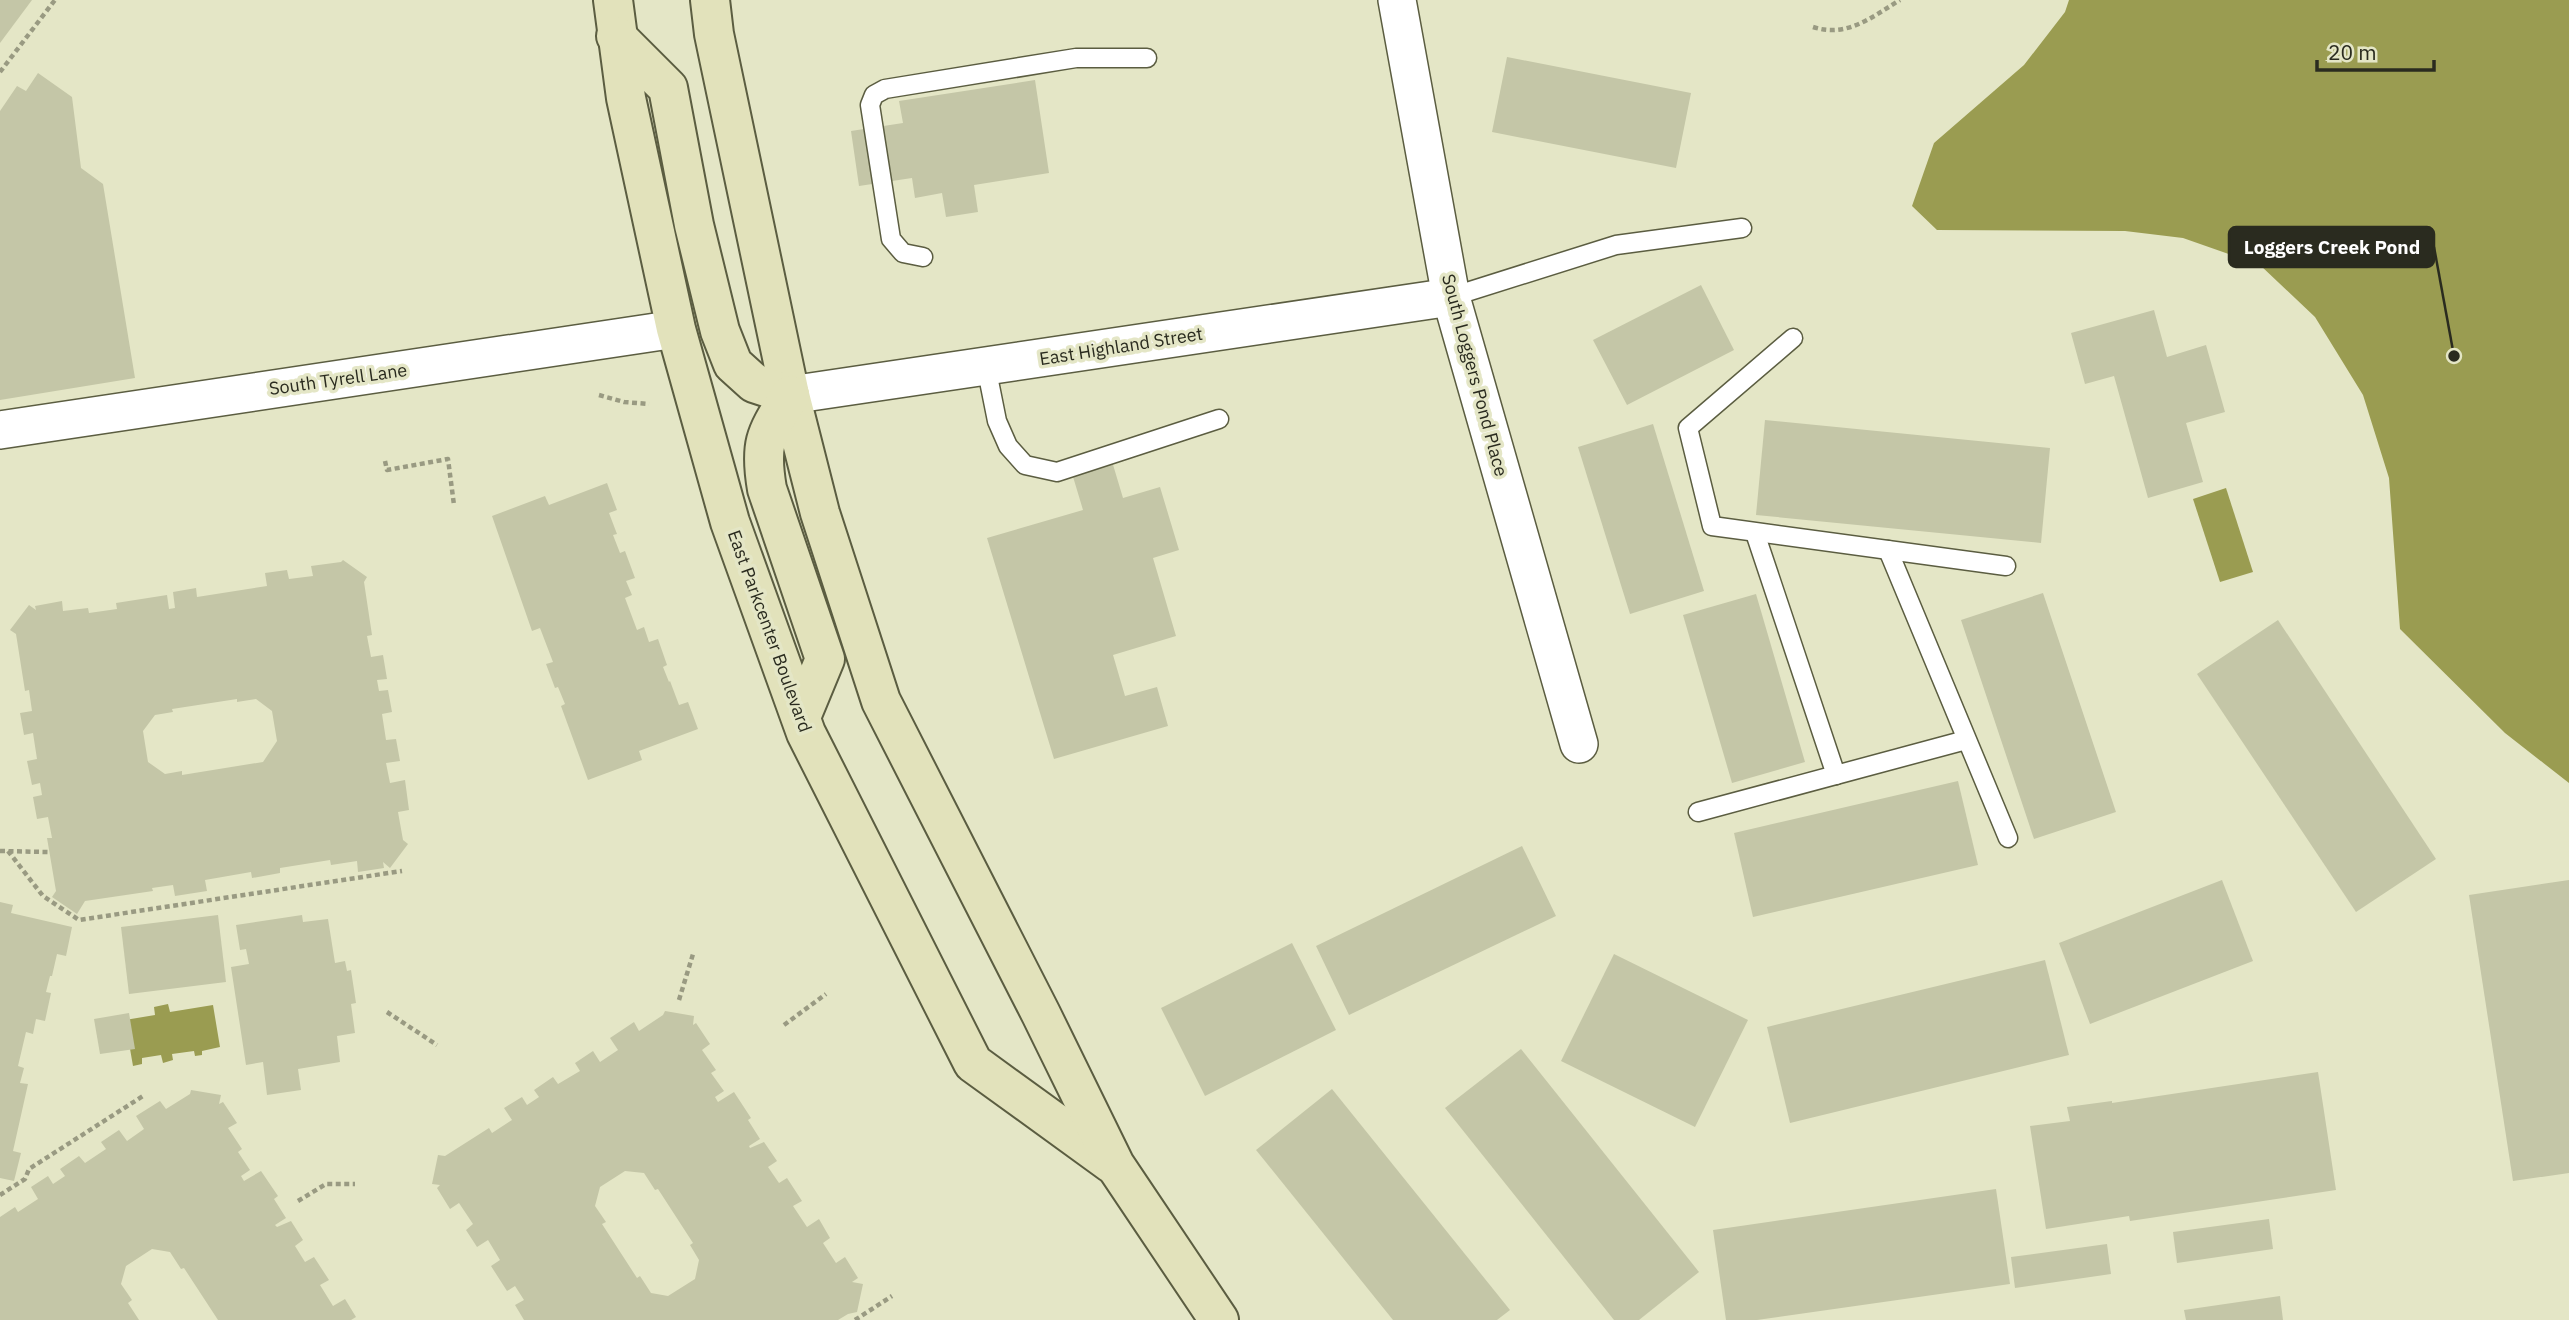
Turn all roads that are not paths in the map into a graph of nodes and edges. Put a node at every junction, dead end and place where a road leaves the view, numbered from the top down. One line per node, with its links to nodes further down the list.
1 (710, 0): 11 (main road, East Parkcenter Boulevard)
2 (1397, 0): 7 (street, South Loggers Pond Place)
3 (615, 18): 8 (main road, East Parkcenter Boulevard); 11 (main road)
4 (1147, 58): 6 (lane)
5 (1742, 228): 7 (lane)
6 (923, 257)
7 (1451, 296): 10 (street, East Highland Street); 19 (street, South Loggers Pond Place)
8 (676, 329): 13 (street, South Tyrell Lane); 17 (main road, East Parkcenter Boulevard)
9 (1793, 338): 14 (lane)
10 (986, 366): 11 (street, East Highland Street); 12 (lane)
11 (790, 395): 17 (main road); 23 (main road, East Parkcenter Boulevard)
12 (1219, 419)
13 (0, 430)
14 (1755, 533): 15 (lane); 20 (lane)
15 (1888, 550): 16 (lane); 18 (lane)
16 (2006, 566)
17 (801, 717): 23 (main road, East Parkcenter Boulevard)
18 (1966, 740): 20 (lane); 22 (lane)
19 (1580, 744)
20 (1836, 775): 21 (lane)
21 (1698, 812)
22 (2008, 838)
23 (1115, 1165): 24 (main road, East Parkcenter Boulevard)
24 (1219, 1320)

